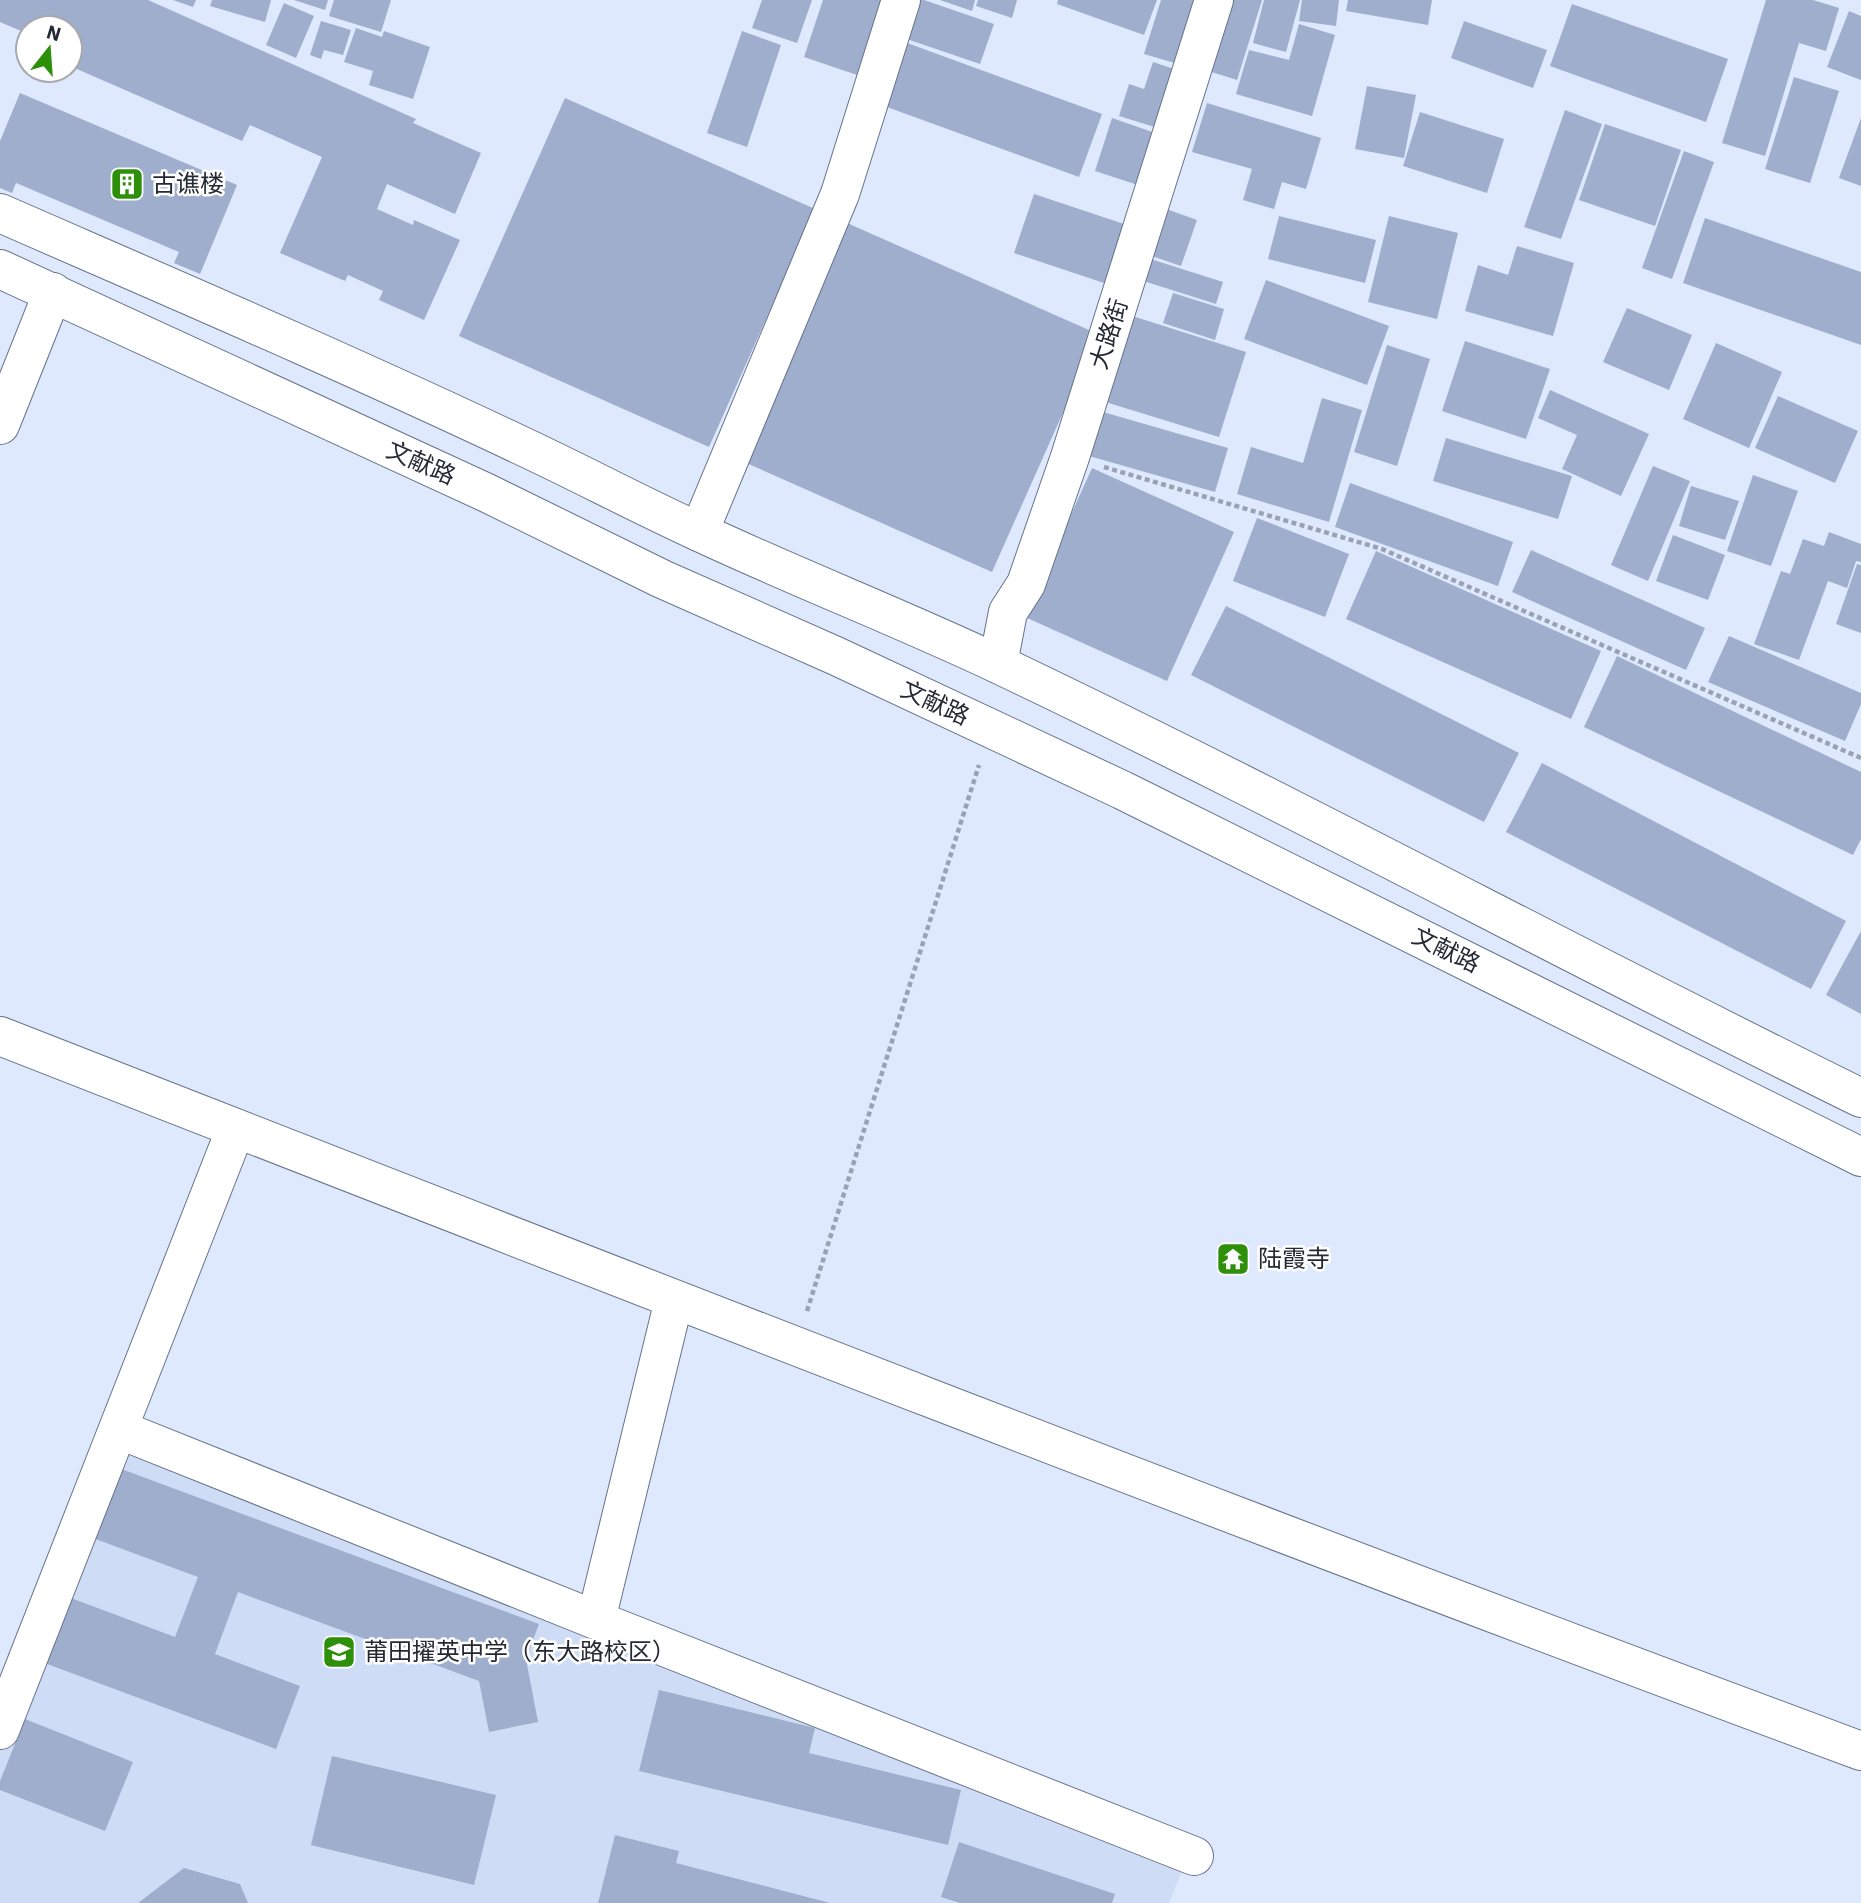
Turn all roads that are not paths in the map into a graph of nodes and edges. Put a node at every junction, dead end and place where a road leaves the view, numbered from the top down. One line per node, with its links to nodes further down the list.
1 (901, 0): 7 (main road)
2 (1214, 0): 8 (main road, 大路街)
3 (0, 213): 7 (main road)
4 (0, 269): 5 (main road, 文献路)
5 (53, 292): 6 (main road); 12 (main road, 文献路)
6 (0, 425)
7 (699, 532): 8 (main road)
8 (998, 664): 10 (main road)
9 (0, 1036): 11 (main road)
10 (1861, 1098)
11 (236, 1128): 13 (main road); 14 (main road)
12 (1861, 1157)
13 (674, 1300): 15 (main road); 17 (main road)
14 (118, 1429): 15 (main road); 16 (main road)
15 (596, 1620): 18 (main road)
16 (0, 1730)
17 (1861, 1751)
18 (1194, 1856)

